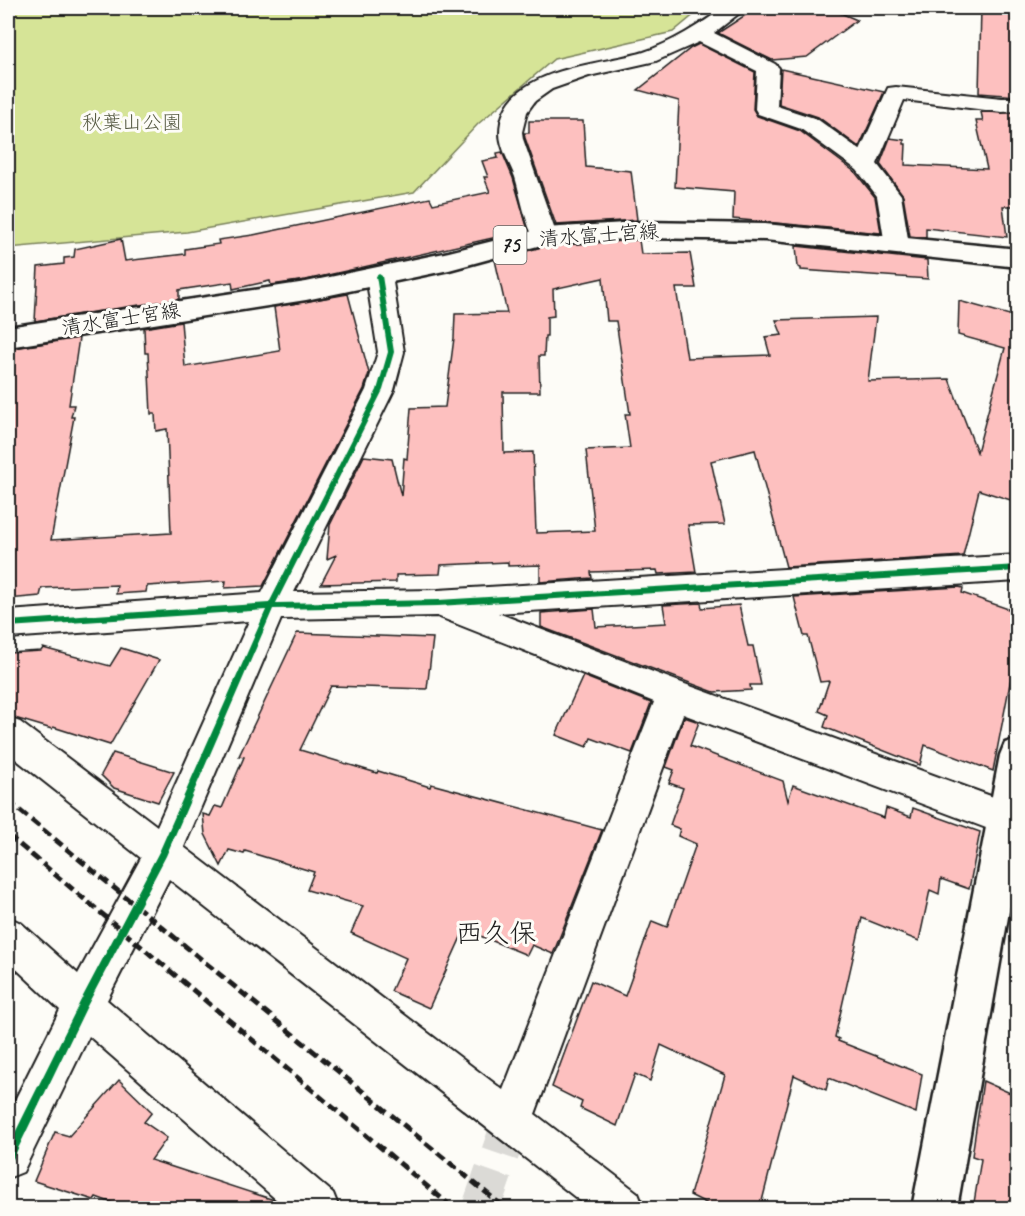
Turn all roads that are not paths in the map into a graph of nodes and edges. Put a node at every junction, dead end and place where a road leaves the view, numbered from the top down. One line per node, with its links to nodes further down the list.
1 (736, 8): 2 (street)
2 (700, 34): 4 (street); 5 (street)
3 (1017, 104): 4 (street)
4 (865, 165): 6 (street)
5 (545, 236): 6 (main road, 清水富士宮線 / 75); 8 (main road, 清水富士宮線 / 75)
6 (897, 245): 7 (main road, 清水富士宮線 / 75)
7 (1017, 258)
8 (379, 276): 9 (main road, 清水富士宮線 / 75); 12 (street)
9 (8, 337)
10 (1017, 568): 11 (street)
11 (438, 603): 12 (street); 14 (street)
12 (272, 606): 13 (street); 18 (street)
13 (8, 624)
14 (672, 695): 17 (street); 21 (street)
15 (8, 734): 18 (street)
16 (1017, 755): 17 (main road)
17 (1012, 821): 25 (main road)
18 (163, 854): 20 (street); 21 (street)
19 (8, 936): 20 (street)
20 (83, 1005): 22 (street); 23 (street)
21 (511, 1122): 24 (street)
22 (8, 1157)
23 (318, 1209)
24 (623, 1209)
25 (934, 1209)

